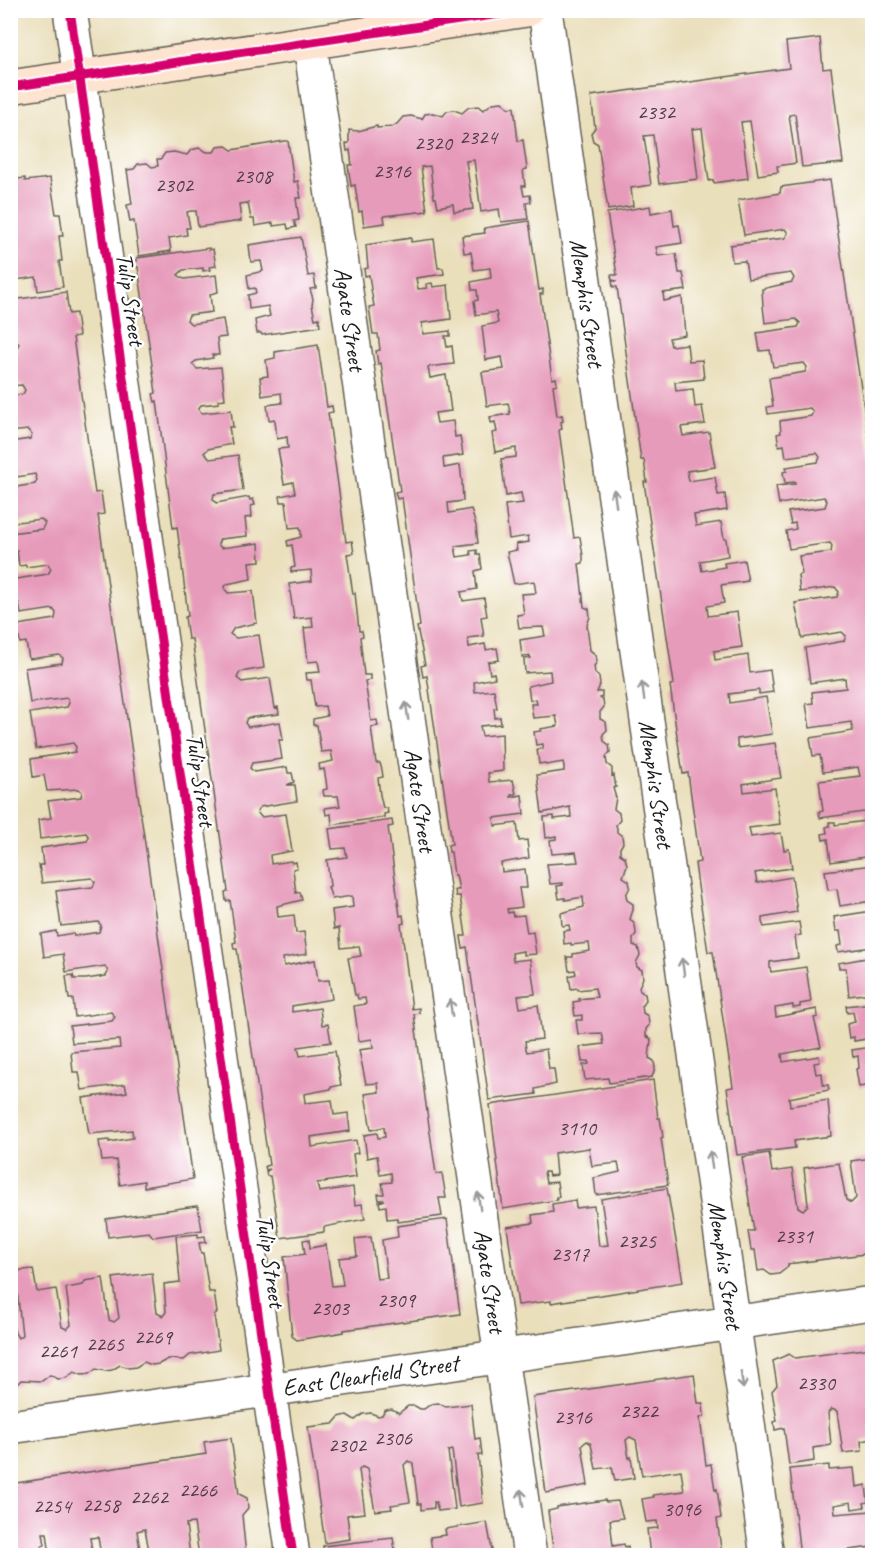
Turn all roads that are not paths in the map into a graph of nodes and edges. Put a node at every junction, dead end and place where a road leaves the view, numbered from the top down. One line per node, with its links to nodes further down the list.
1 (70, 10): 5 (street, Tulip Street)
2 (526, 10): 4 (main road)
3 (545, 10): 8 (street, Memphis Street, one-way to 3)
4 (310, 44): 5 (main road); 9 (street, Agate Street, one-way to 4)
5 (79, 76): 6 (main road); 10 (street, Tulip Street)
6 (10, 87)
7 (873, 1303): 8 (street, East Clearfield Street)
8 (734, 1322): 9 (street, East Clearfield Street); 14 (street, Memphis Street, one-way to 14)
9 (501, 1355): 10 (street, East Clearfield Street); 13 (street, Agate Street, one-way to 9)
10 (269, 1388): 11 (street, East Clearfield Street); 12 (street, Tulip Street)
11 (10, 1427)
12 (293, 1556)
13 (530, 1556)
14 (767, 1556)

